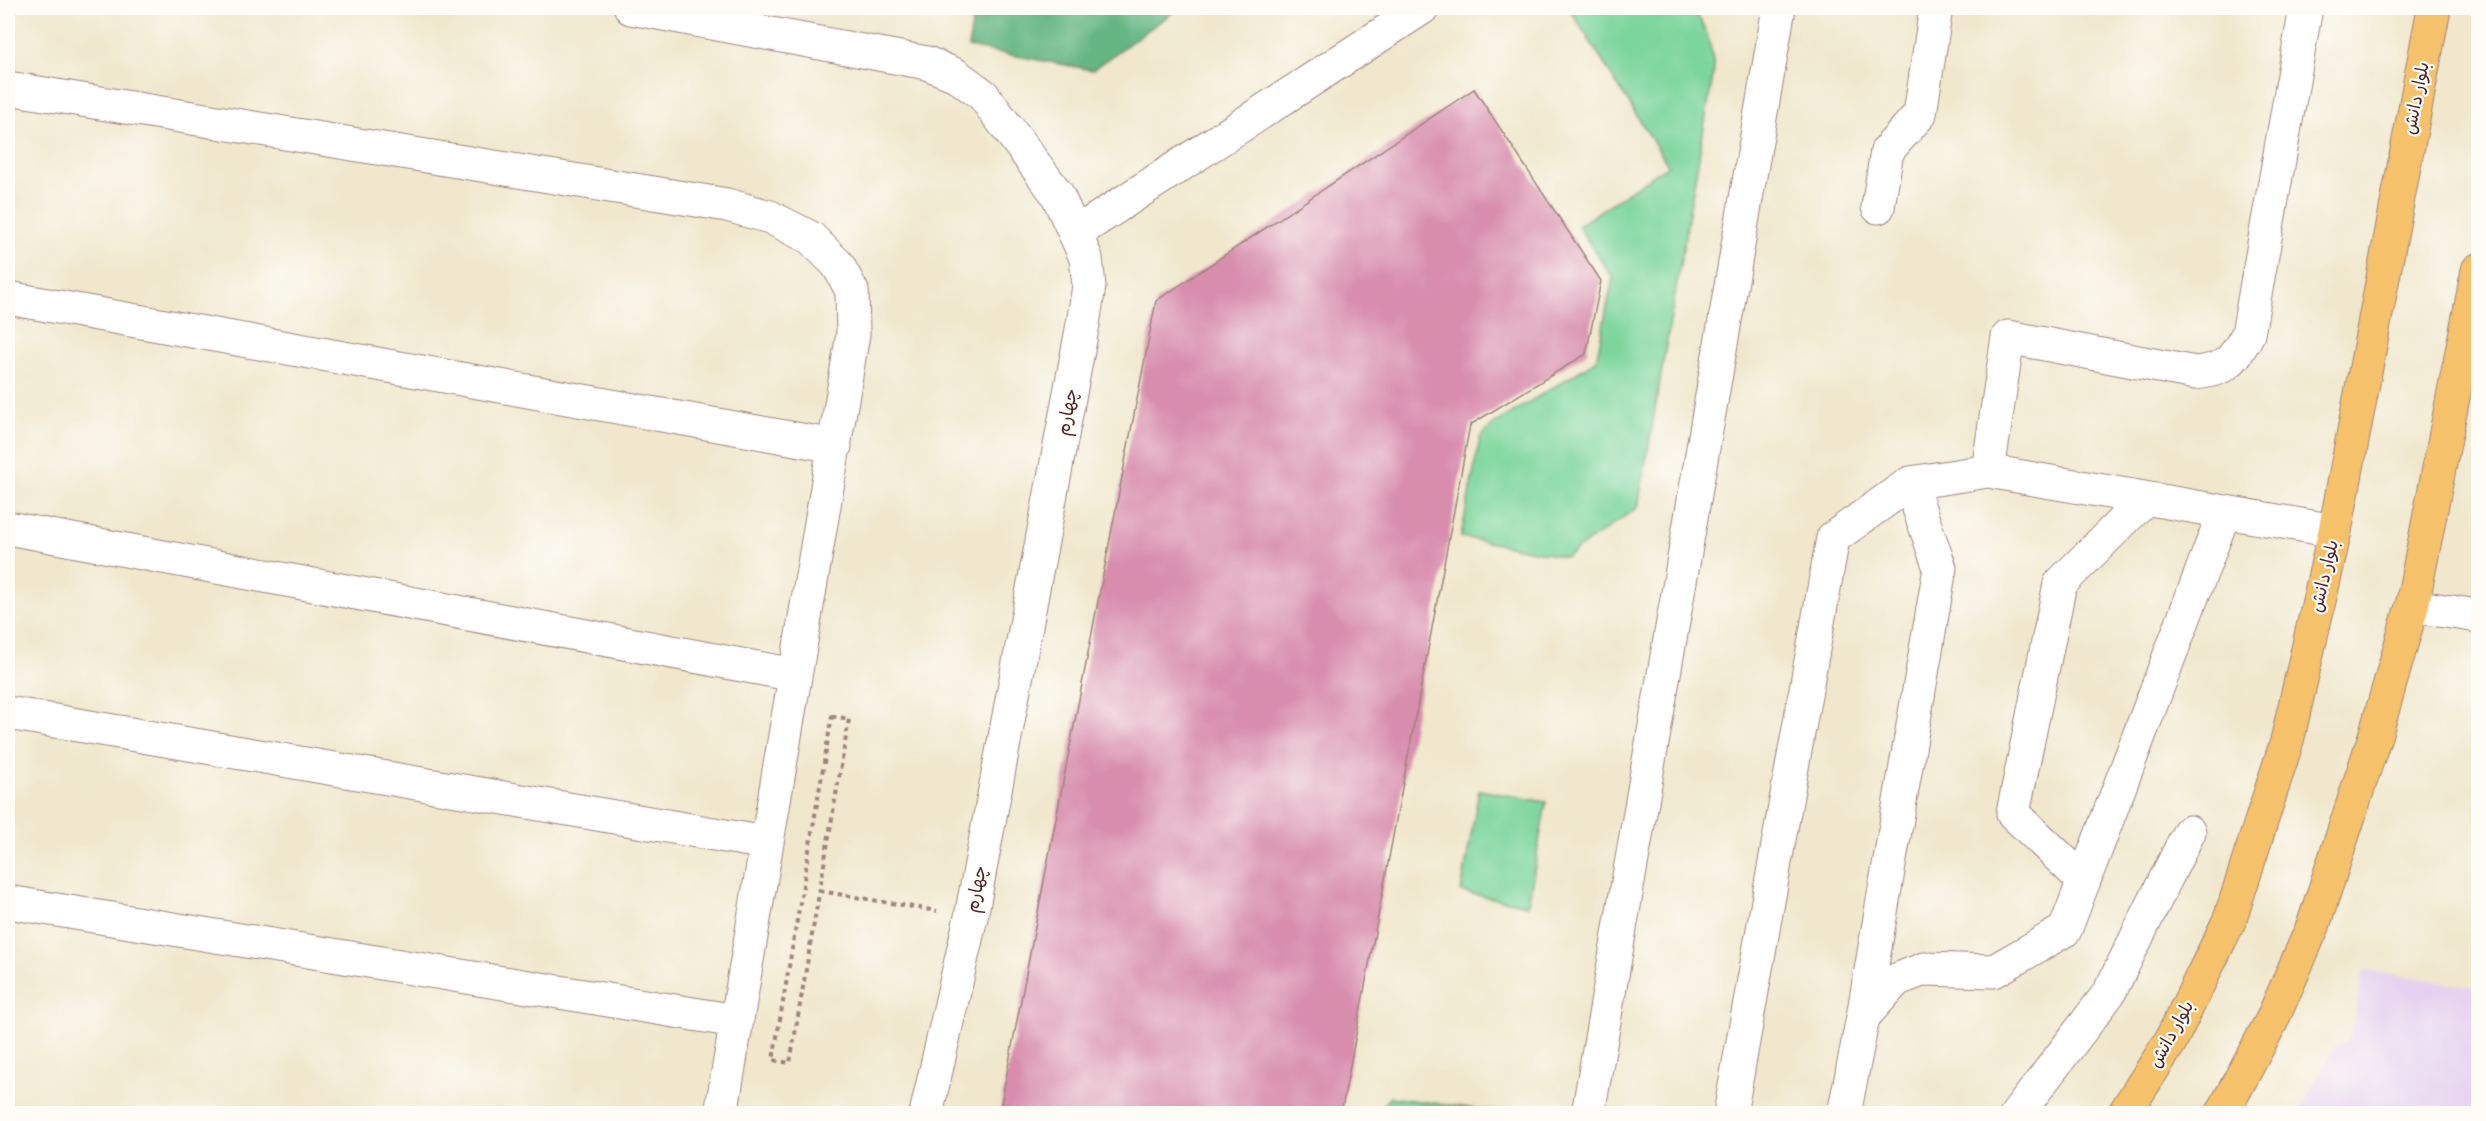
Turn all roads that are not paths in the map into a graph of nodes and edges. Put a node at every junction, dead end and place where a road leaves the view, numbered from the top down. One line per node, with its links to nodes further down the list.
1 (631, 8): 9 (lane, چهارم)
2 (1422, 8): 9 (lane)
3 (1779, 8): 31 (lane)
4 (1936, 8): 8 (lane)
5 (2306, 8): 13 (lane)
6 (2434, 8): 18 (main road, بلوار دانش)
7 (8, 88): 12 (lane)
8 (1878, 207)
9 (1076, 233): 30 (lane, چهارم)
10 (2478, 270): 19 (main road)
11 (8, 298): 12 (lane)
12 (835, 446): 21 (lane)
13 (1988, 471): 14 (lane); 15 (lane)
14 (1910, 483): 27 (lane); 32 (lane)
15 (2145, 499): 16 (lane); 25 (lane)
16 (2224, 513): 18 (lane); 25 (lane)
17 (8, 528): 21 (lane)
18 (2335, 531): 35 (main road, بلوار دانش)
19 (2412, 606): 20 (lane); 36 (main road)
20 (2478, 616)
21 (795, 675): 24 (lane)
22 (8, 712): 24 (lane)
23 (2189, 832): 34 (lane)
24 (766, 843): 28 (lane)
25 (2084, 881): 27 (lane)
26 (8, 902): 28 (lane)
27 (1863, 1017): 33 (lane)
28 (736, 1021): 29 (lane)
29 (721, 1113)
30 (926, 1113)
31 (1588, 1113)
32 (1730, 1113)
33 (1844, 1113)
34 (2018, 1113)
35 (2124, 1113)
36 (2222, 1113)

